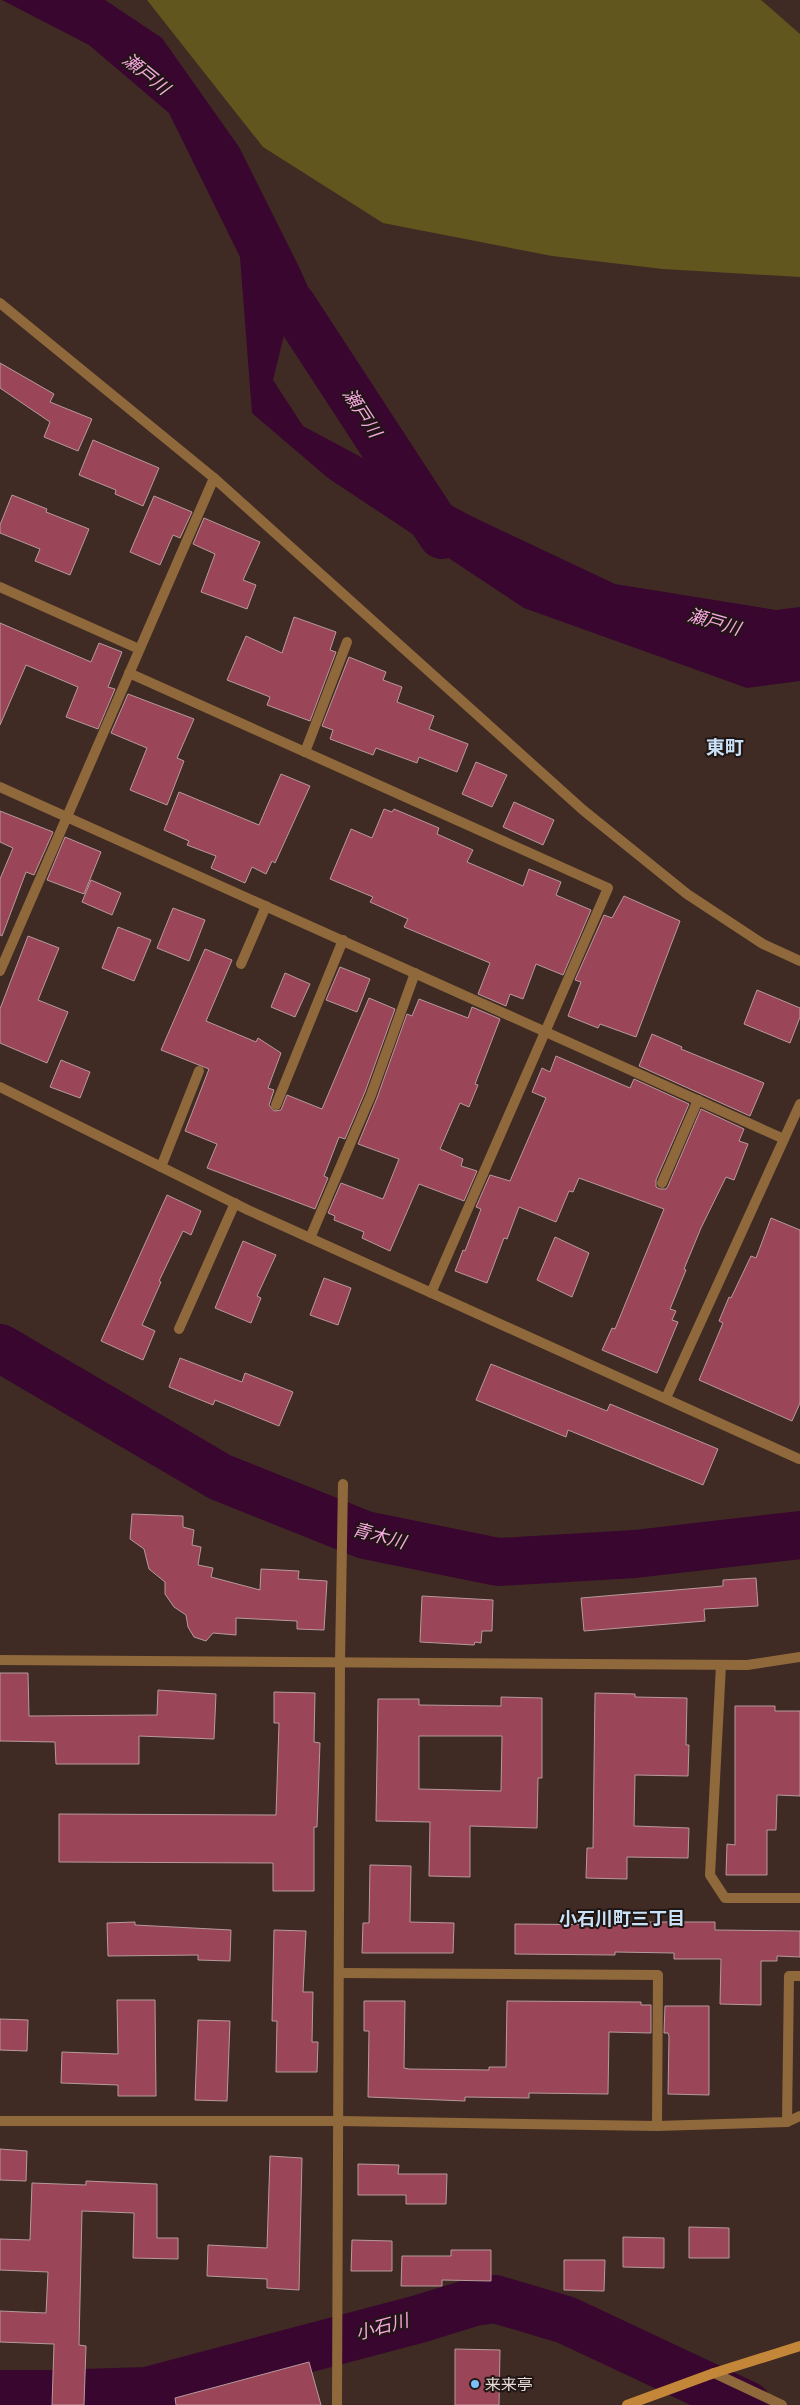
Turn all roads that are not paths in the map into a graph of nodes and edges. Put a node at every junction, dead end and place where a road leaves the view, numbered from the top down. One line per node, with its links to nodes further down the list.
1 (0, 304): 2 (street)
2 (214, 478): 5 (street); 12 (street)
3 (0, 588): 5 (street)
4 (347, 642): 7 (street)
5 (140, 649): 6 (street)
6 (129, 673): 7 (street); 9 (street)
7 (305, 752): 16 (street)
8 (0, 787): 9 (street)
9 (66, 816): 10 (street); 14 (street)
10 (266, 906): 11 (street); 13 (street)
11 (342, 940): 15 (street); 21 (street)
12 (800, 961)
13 (241, 964)
14 (0, 971)
15 (415, 973): 16 (street); 26 (street)
16 (544, 1031): 19 (street); 27 (street)
17 (199, 1071): 23 (street)
18 (0, 1087): 23 (street)
19 (698, 1100): 22 (street); 24 (street)
20 (800, 1104): 22 (street)
21 (276, 1105)
22 (784, 1139): 29 (street)
23 (161, 1167): 25 (street)
24 (662, 1183)
25 (234, 1203): 26 (street); 28 (street)
26 (310, 1238): 27 (street)
27 (431, 1293): 29 (street)
28 (179, 1328)
29 (666, 1398): 30 (street)
30 (800, 1459)
31 (343, 1484): 34 (street)
32 (800, 1657): 35 (street)
33 (0, 1660): 34 (street)
34 (340, 1661): 35 (street); 37 (street)
35 (720, 1665): 36 (street)
36 (800, 1898)
37 (339, 1974): 41 (street); 43 (street)
38 (800, 1976): 42 (street)
39 (800, 2116): 42 (street)
40 (0, 2121): 41 (street)
41 (338, 2121): 43 (street); 46 (street)
42 (787, 2122): 43 (street)
43 (657, 2126)
44 (800, 2346): 45 (street)
45 (714, 2373): 47 (street); 48 (street)
46 (337, 2405)
47 (627, 2405)
48 (782, 2405)

